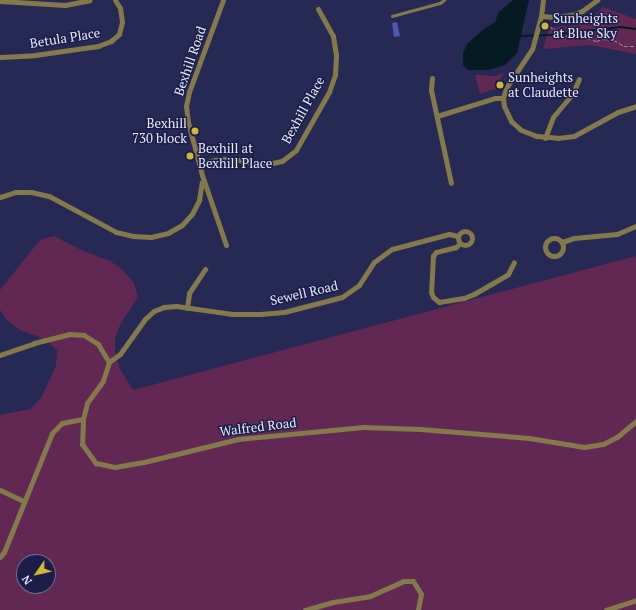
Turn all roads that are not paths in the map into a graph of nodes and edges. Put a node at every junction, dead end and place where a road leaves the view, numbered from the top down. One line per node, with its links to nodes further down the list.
1 (90, 0): 7 (street)
2 (115, 0): 11 (street, Betula Place)
3 (223, 0): 18 (street, Bexhill Road)
4 (444, 0): 9 (lane)
5 (543, 0): 10 (street)
6 (597, 0): 10 (street)
7 (0, 1)
8 (318, 9): 18 (street, Bexhill Place)
9 (392, 16)
10 (541, 17): 14 (street)
11 (0, 57)
12 (432, 78): 16 (street)
13 (579, 79): 17 (street)
14 (503, 98): 16 (street); 17 (street)
15 (636, 106): 17 (street)
16 (437, 116): 20 (street)
17 (545, 138)
18 (199, 164): 19 (street, Bexhill Road)
19 (202, 175): 21 (street); 26 (street, Bexhill Road)
20 (451, 183)
21 (0, 197)
22 (636, 226): 24 (street)
23 (458, 236): 25 (street); 25 (street, Sewell Road); 29 (street, Sewell Road)
24 (562, 242)
25 (460, 243): 27 (street)
26 (226, 245)
27 (514, 262)
28 (206, 269): 29 (street)
29 (186, 308): 31 (street, Sewell Road)
30 (0, 355): 31 (street)
31 (109, 362): 32 (street, Walfred Road)
32 (83, 419): 33 (street, Walfred Road); 35 (street)
33 (636, 421)
34 (0, 490): 35 (street)
35 (24, 501): 36 (street)
36 (0, 557)
37 (636, 600): 40 (street)
38 (305, 610): 39 (street)
39 (418, 610)
40 (606, 610)

